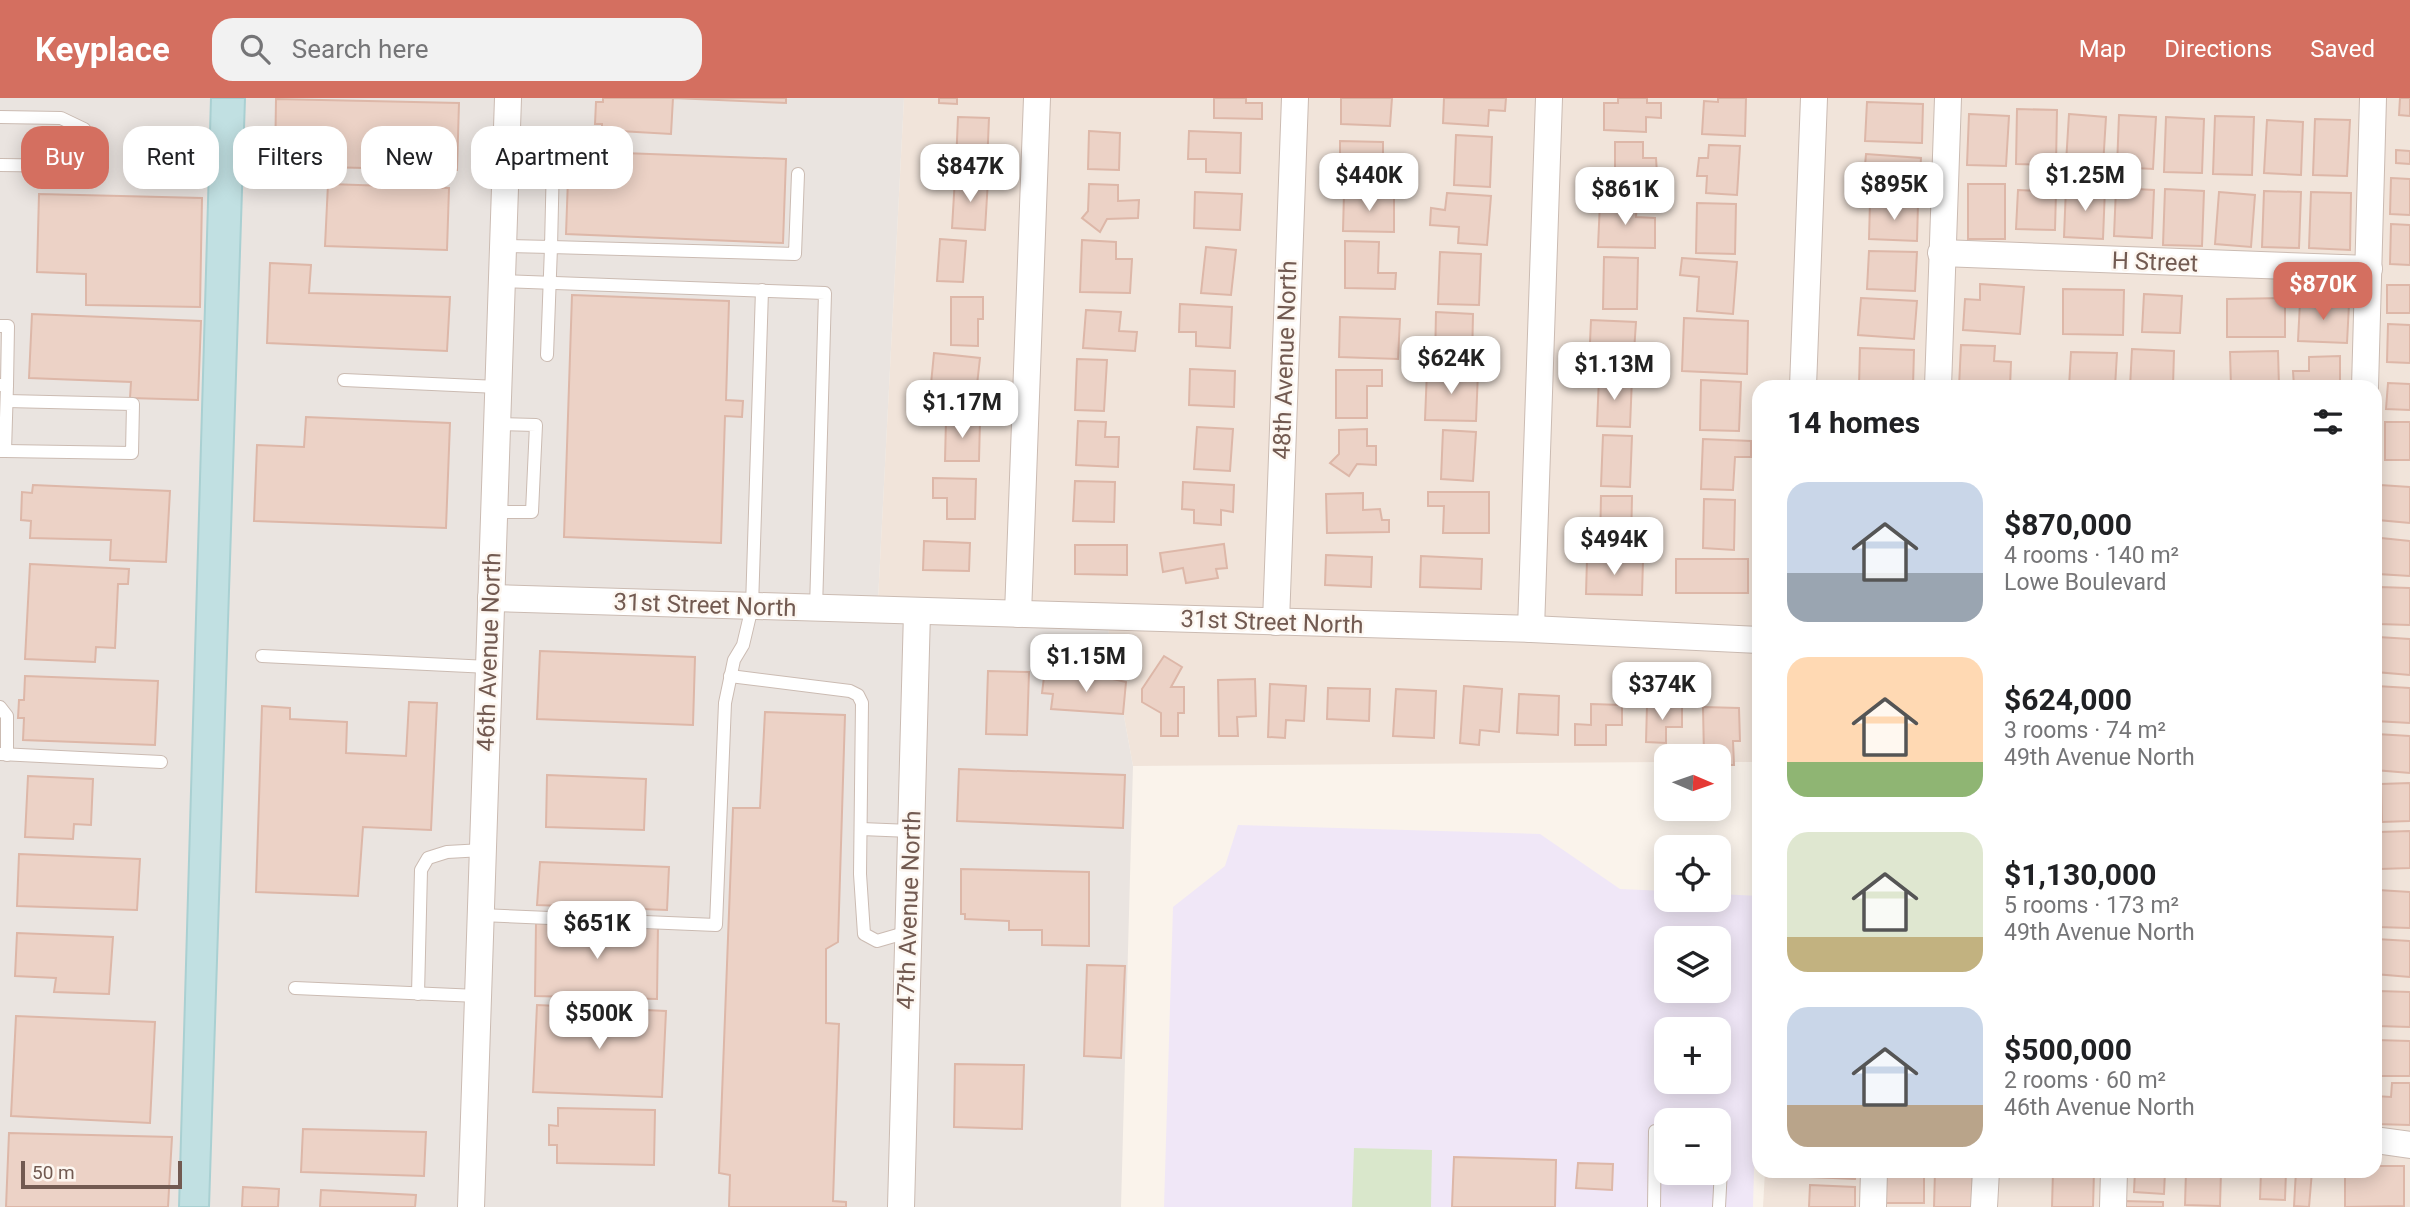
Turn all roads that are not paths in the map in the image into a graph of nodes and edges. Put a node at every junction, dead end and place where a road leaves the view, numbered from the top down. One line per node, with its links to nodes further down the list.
1 (508, 98): 12 (street, 46th Avenue North)
2 (1038, 98): 35 (street)
3 (1295, 98): 36 (street, 48th Avenue North)
4 (1549, 98): 37 (street)
5 (1814, 98): 22 (street)
6 (1948, 98): 14 (street)
7 (2374, 98): 15 (street)
8 (0, 117): 9 (lane)
9 (0, 165)
10 (798, 174): 13 (lane)
11 (552, 189): 13 (lane)
12 (503, 246): 13 (lane); 16 (street, 46th Avenue North)
13 (551, 247): 17 (lane)
14 (1941, 253): 15 (street, H Street); 23 (street)
15 (2369, 270): 24 (street)
16 (500, 281): 17 (lane); 26 (street, 46th Avenue North)
17 (550, 282): 18 (lane); 20 (lane)
18 (762, 290): 32 (lane); 33 (lane)
19 (0, 326): 25 (lane)
20 (547, 355)
21 (344, 380): 26 (lane)
22 (1803, 380)
23 (1938, 380)
24 (2365, 380)
25 (3, 385): 27 (lane)
26 (498, 387): 28 (street, 46th Avenue North)
27 (7, 401): 29 (lane); 29 (lane)
28 (497, 424): 30 (street, 46th Avenue North); 30 (lane)
29 (3, 451)
30 (494, 512): 31 (street, 46th Avenue North)
31 (491, 598): 32 (street, 31st Street North); 40 (street, 46th Avenue North)
32 (752, 607): 33 (street, 31st Street North); 41 (lane)
33 (816, 609): 34 (street, 31st Street North)
34 (917, 612): 35 (street, 31st Street North); 46 (street, 47th Avenue North)
35 (1018, 614): 36 (street, 31st Street North)
36 (1276, 622): 37 (street, 31st Street North)
37 (1531, 629): 38 (street, 31st Street North)
38 (1752, 640)
39 (262, 656): 40 (lane)
40 (489, 667): 47 (street, 46th Avenue North)
41 (730, 676): 45 (lane); 48 (lane)
42 (0, 707): 43 (lane)
43 (3, 754): 44 (lane)
44 (161, 762)
45 (861, 829): 46 (lane); 49 (lane)
46 (911, 831): 49 (street, 47th Avenue North)
47 (483, 849): 48 (street, 46th Avenue North); 51 (lane)
48 (481, 915): 52 (street, 46th Avenue North)
49 (908, 932): 61 (street, 47th Avenue North)
50 (295, 988): 51 (lane)
51 (418, 994): 52 (lane)
52 (478, 996): 60 (street, 46th Avenue North)
53 (2382, 1141): 54 (street)
54 (2410, 1145)
55 (1874, 1178): 64 (street)
56 (1986, 1178): 65 (street)
57 (2114, 1178): 66 (street)
58 (1654, 1185): 62 (lane)
59 (1720, 1185): 63 (lane)
60 (471, 1207)
61 (901, 1207)
62 (1654, 1207)
63 (1719, 1207)
64 (1873, 1207)
65 (1984, 1207)
66 (2113, 1207)

